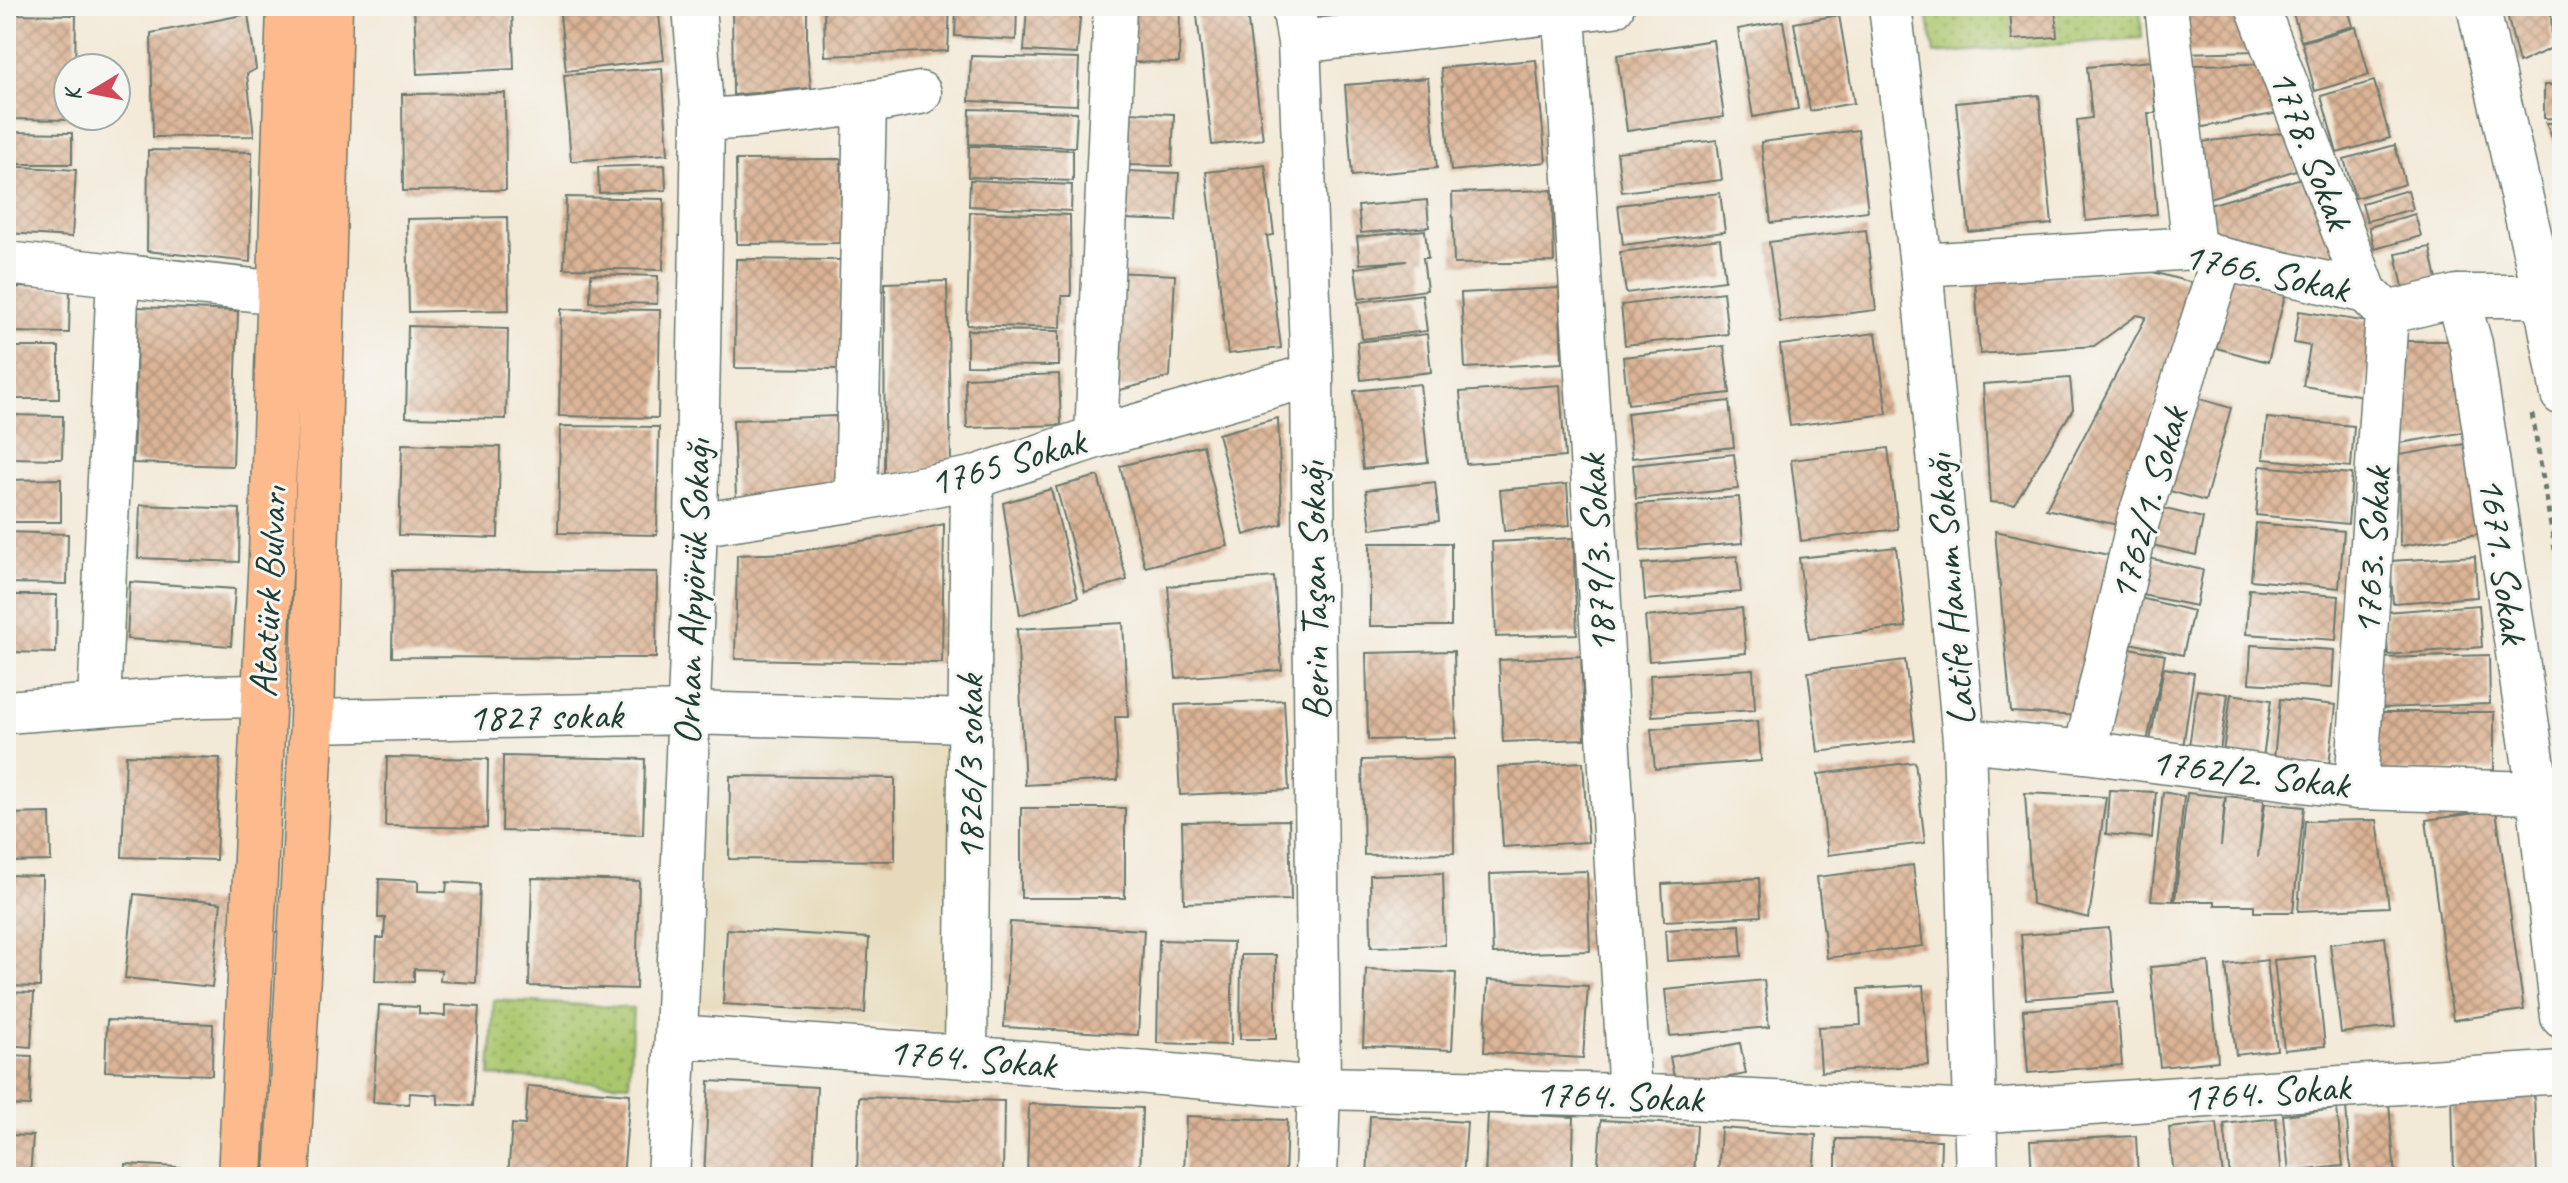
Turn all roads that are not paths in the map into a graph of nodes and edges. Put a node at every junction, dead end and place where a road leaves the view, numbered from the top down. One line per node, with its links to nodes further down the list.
1 (289, 6): 19 (main road, Atatürk Bulvarı)
2 (330, 6): 33 (main road, Atatürk Bulvarı)
3 (694, 6): 14 (street, Orhan Alpyörük Sokağı)
4 (1115, 6): 25 (street)
5 (1613, 6): 10 (street)
6 (1890, 6): 17 (street, Latife Hanım Sokağı)
7 (2166, 6): 15 (street)
8 (2257, 6): 22 (street, 1778. Sokak)
9 (2478, 6): 20 (street)
10 (1564, 13): 11 (street); 44 (street, 1879/3. Sokak)
11 (1296, 24): 23 (street, Berin Taşan Sokağı)
12 (920, 93): 13 (street)
13 (865, 103): 14 (street); 27 (street)
14 (703, 120): 28 (street, Orhan Alpyörük Sokağı)
15 (2208, 254): 17 (street, 1766. Sokak); 22 (street, 1766. Sokak); 36 (street, 1762/1. Sokak)
16 (6, 263): 18 (street)
17 (1921, 265): 35 (street, Latife Hanım Sokağı)
18 (118, 275): 19 (street); 30 (street)
19 (281, 293): 29 (main road, Atatürk Bulvarı)
20 (2553, 295): 21 (street, 1766. Sokak); 24 (street)
21 (2457, 296): 22 (street, 1766. Sokak); 38 (street, 1671. Sokak)
22 (2376, 303): 37 (street, 1763. Sokak)
23 (1312, 375): 25 (street, 1765 Sokak); 43 (street, Berin Taşan Sokağı)
24 (2546, 397)
25 (1096, 437): 26 (street, 1765 Sokak)
26 (972, 478): 27 (street, 1765 Sokak); 34 (street, 1826/3 sokak)
27 (856, 500): 28 (street, 1765 Sokak)
28 (696, 525): 32 (street, Orhan Alpyörük Sokağı)
29 (263, 696): 30 (street); 46 (main road, Atatürk Bulvarı)
30 (99, 705): 31 (street)
31 (6, 712)
32 (689, 713): 33 (street, 1827 sokak); 34 (street, 1827 sokak); 40 (street, Orhan Alpyörük Sokağı)
33 (312, 721): 47 (main road, Atatürk Bulvarı)
34 (970, 721): 41 (street, 1826/3 sokak)
35 (1964, 740): 36 (street, 1762/2. Sokak); 45 (street, Latife Hanım Sokağı)
36 (2085, 752): 37 (street, 1762/2. Sokak)
37 (2356, 788): 38 (street, 1762/2. Sokak)
38 (2538, 793): 39 (street, 1671. Sokak)
39 (2562, 1017)
40 (676, 1036): 41 (street, 1764. Sokak); 48 (street, Orhan Alpyörük Sokağı)
41 (966, 1057): 43 (street, 1764. Sokak)
42 (2562, 1072): 45 (street, 1764. Sokak)
43 (1319, 1088): 44 (street, 1764. Sokak); 49 (street, Berin Taşan Sokağı)
44 (1630, 1095): 45 (street, 1764. Sokak)
45 (1974, 1112): 50 (street, Latife Hanım Sokağı)
46 (240, 1177)
47 (287, 1177)
48 (668, 1177)
49 (1316, 1177)
50 (1977, 1177)

